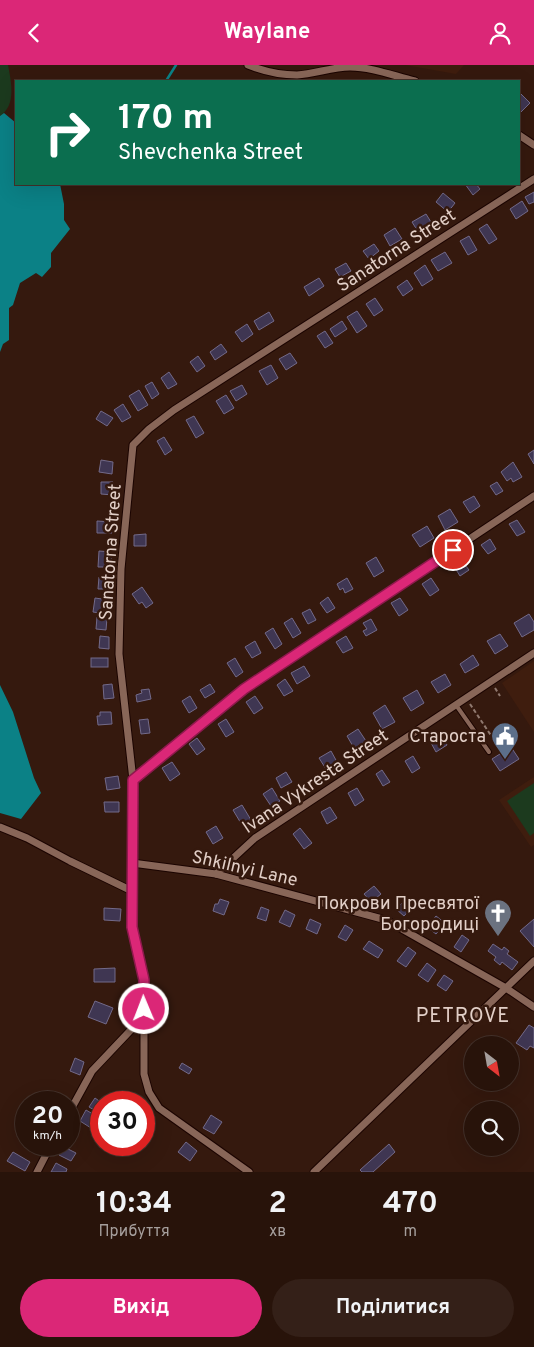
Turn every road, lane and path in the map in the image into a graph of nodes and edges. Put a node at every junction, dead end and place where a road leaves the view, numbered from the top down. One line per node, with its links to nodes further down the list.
1 (248, 65): 2 (street)
2 (411, 80)
3 (520, 136): 4 (street)
4 (534, 145)
5 (534, 179): 12 (street, Sanatorna Street)
6 (534, 496): 12 (street)
7 (534, 653): 8 (street, Ivana Vykresta Street)
8 (466, 698): 9 (street, Ivana Vykresta Street); 10 (path)
9 (456, 704): 11 (lane); 15 (street, Ivana Vykresta Street)
10 (498, 746)
11 (489, 752)
12 (133, 780): 14 (street, Sanatorna Street)
13 (0, 827): 16 (street)
14 (132, 863): 15 (street, Shkilnyi Lane); 16 (street, Sanatorna Street)
15 (216, 873): 18 (street, Shkilnyi Lane)
16 (132, 891): 20 (street, Sanatorna Street)
17 (534, 961): 18 (street)
18 (506, 988): 19 (street, Shkilnyi Lane); 25 (street)
19 (534, 1007)
20 (144, 1016): 21 (street); 24 (street, Sanatorna Street)
21 (80, 1093)
22 (45, 1156): 23 (street)
23 (36, 1172)
24 (249, 1172)
25 (314, 1172)

